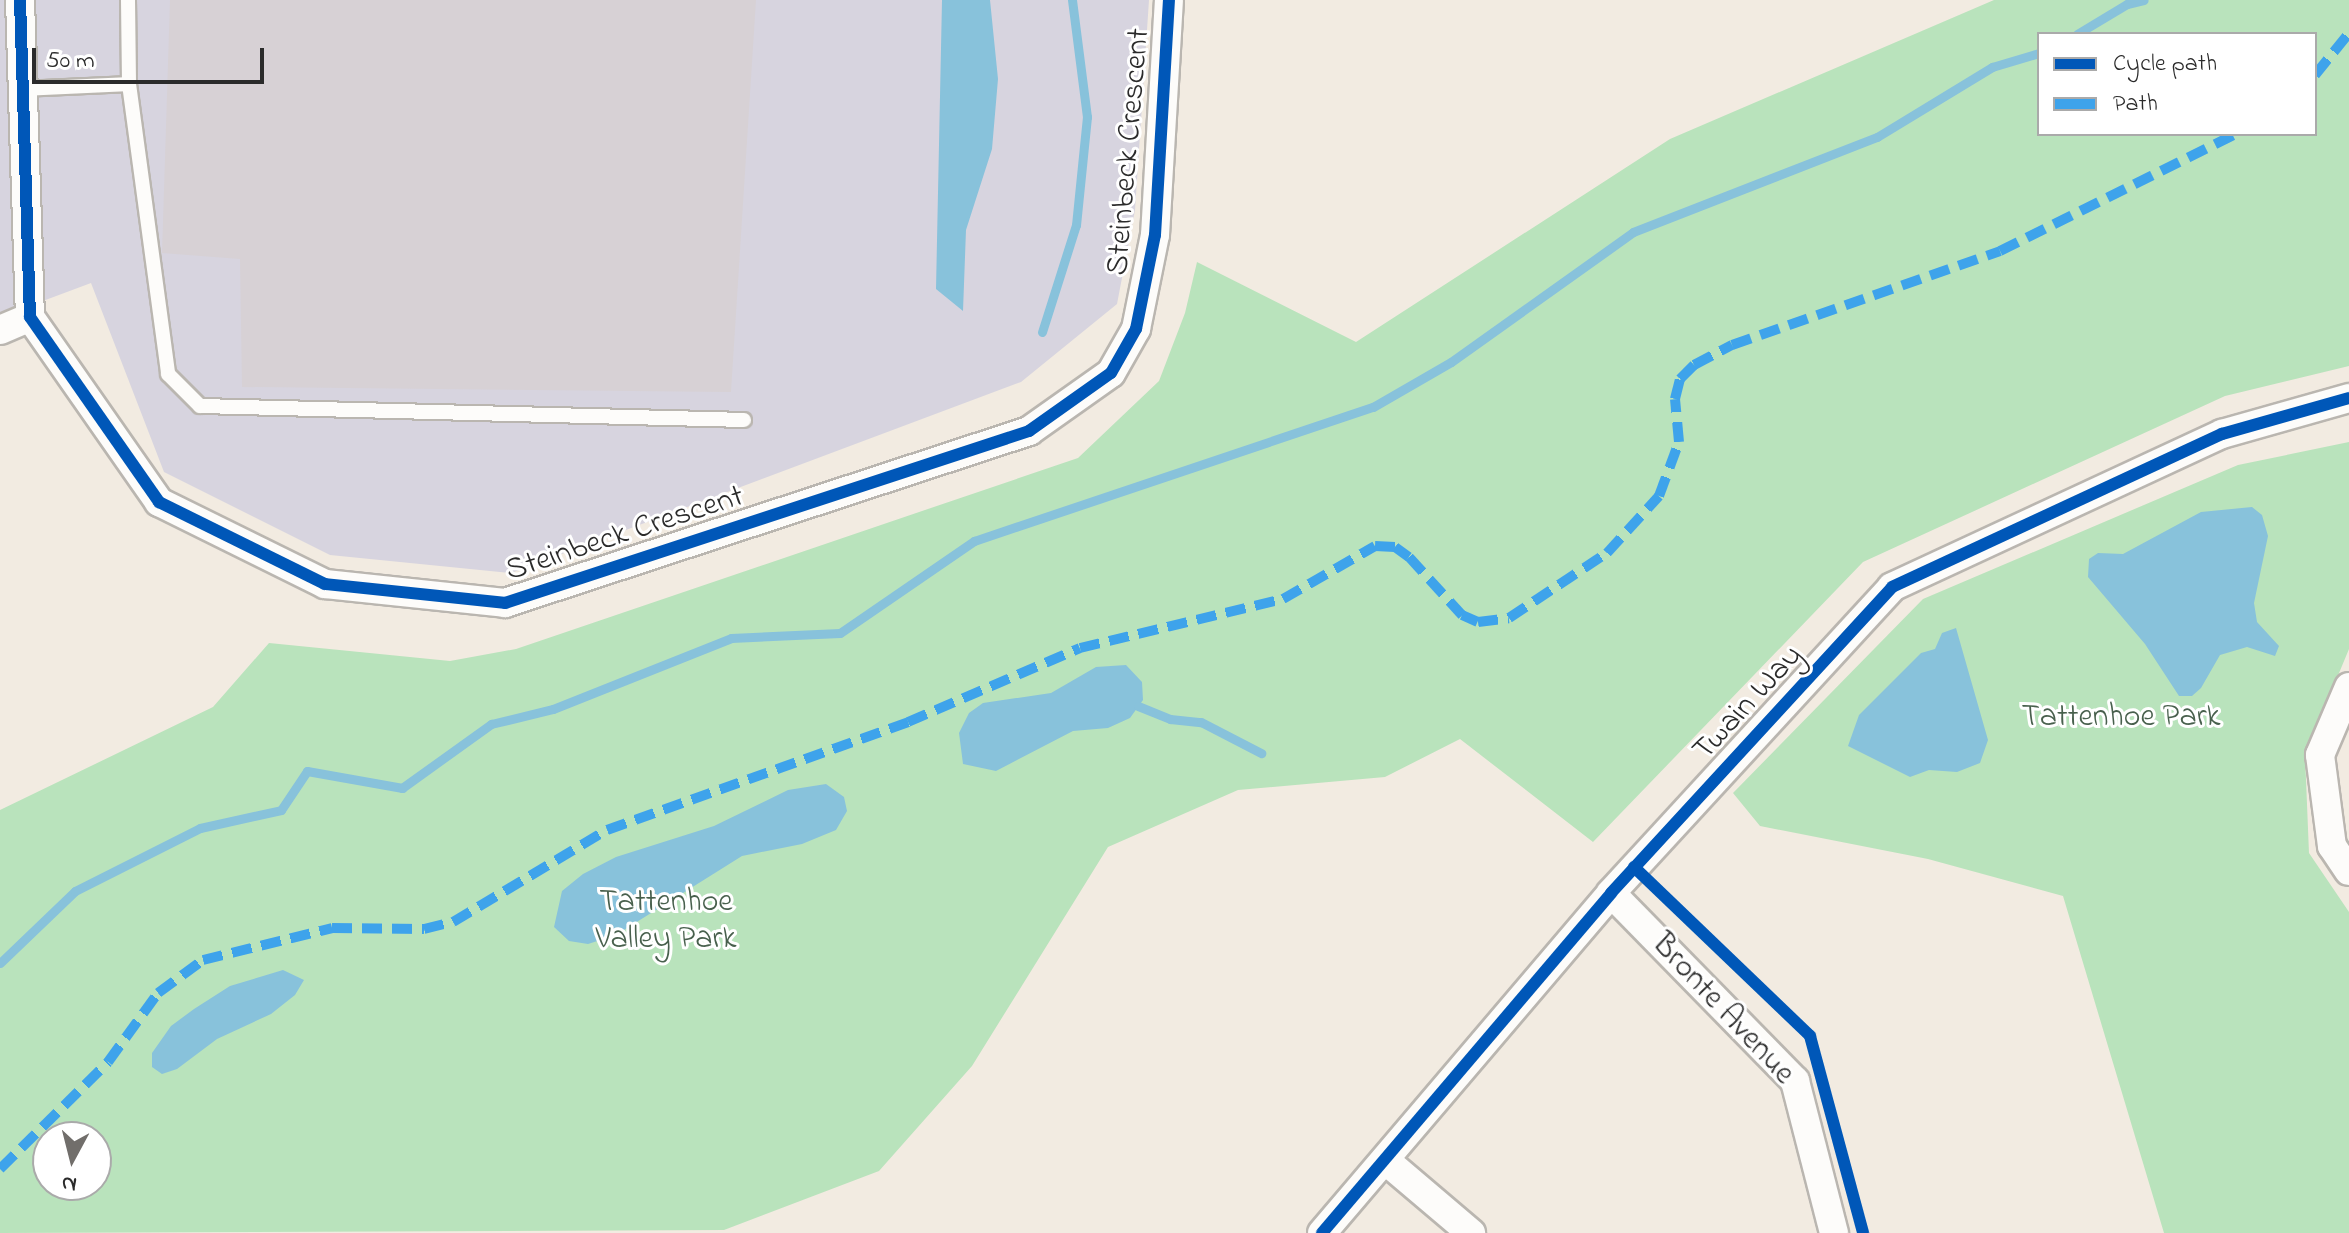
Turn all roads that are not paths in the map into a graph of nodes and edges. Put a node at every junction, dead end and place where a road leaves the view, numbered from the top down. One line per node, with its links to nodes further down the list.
1 (20, 0): 5 (street)
2 (128, 0): 4 (lane)
3 (1169, 0): 6 (street, Steinbeck Crescent)
4 (129, 84): 5 (lane); 9 (lane)
5 (23, 89): 6 (street)
6 (30, 317): 7 (street)
7 (0, 330)
8 (2349, 398): 12 (street, Twain Way)
9 (744, 420)
10 (2349, 687): 11 (street)
11 (2349, 871)
12 (1611, 893): 13 (street, Twain Way); 16 (street, Bronte Avenue)
13 (1385, 1160): 14 (street, Twain Way); 15 (street)
14 (1322, 1233)
15 (1471, 1233)
16 (1834, 1233)

